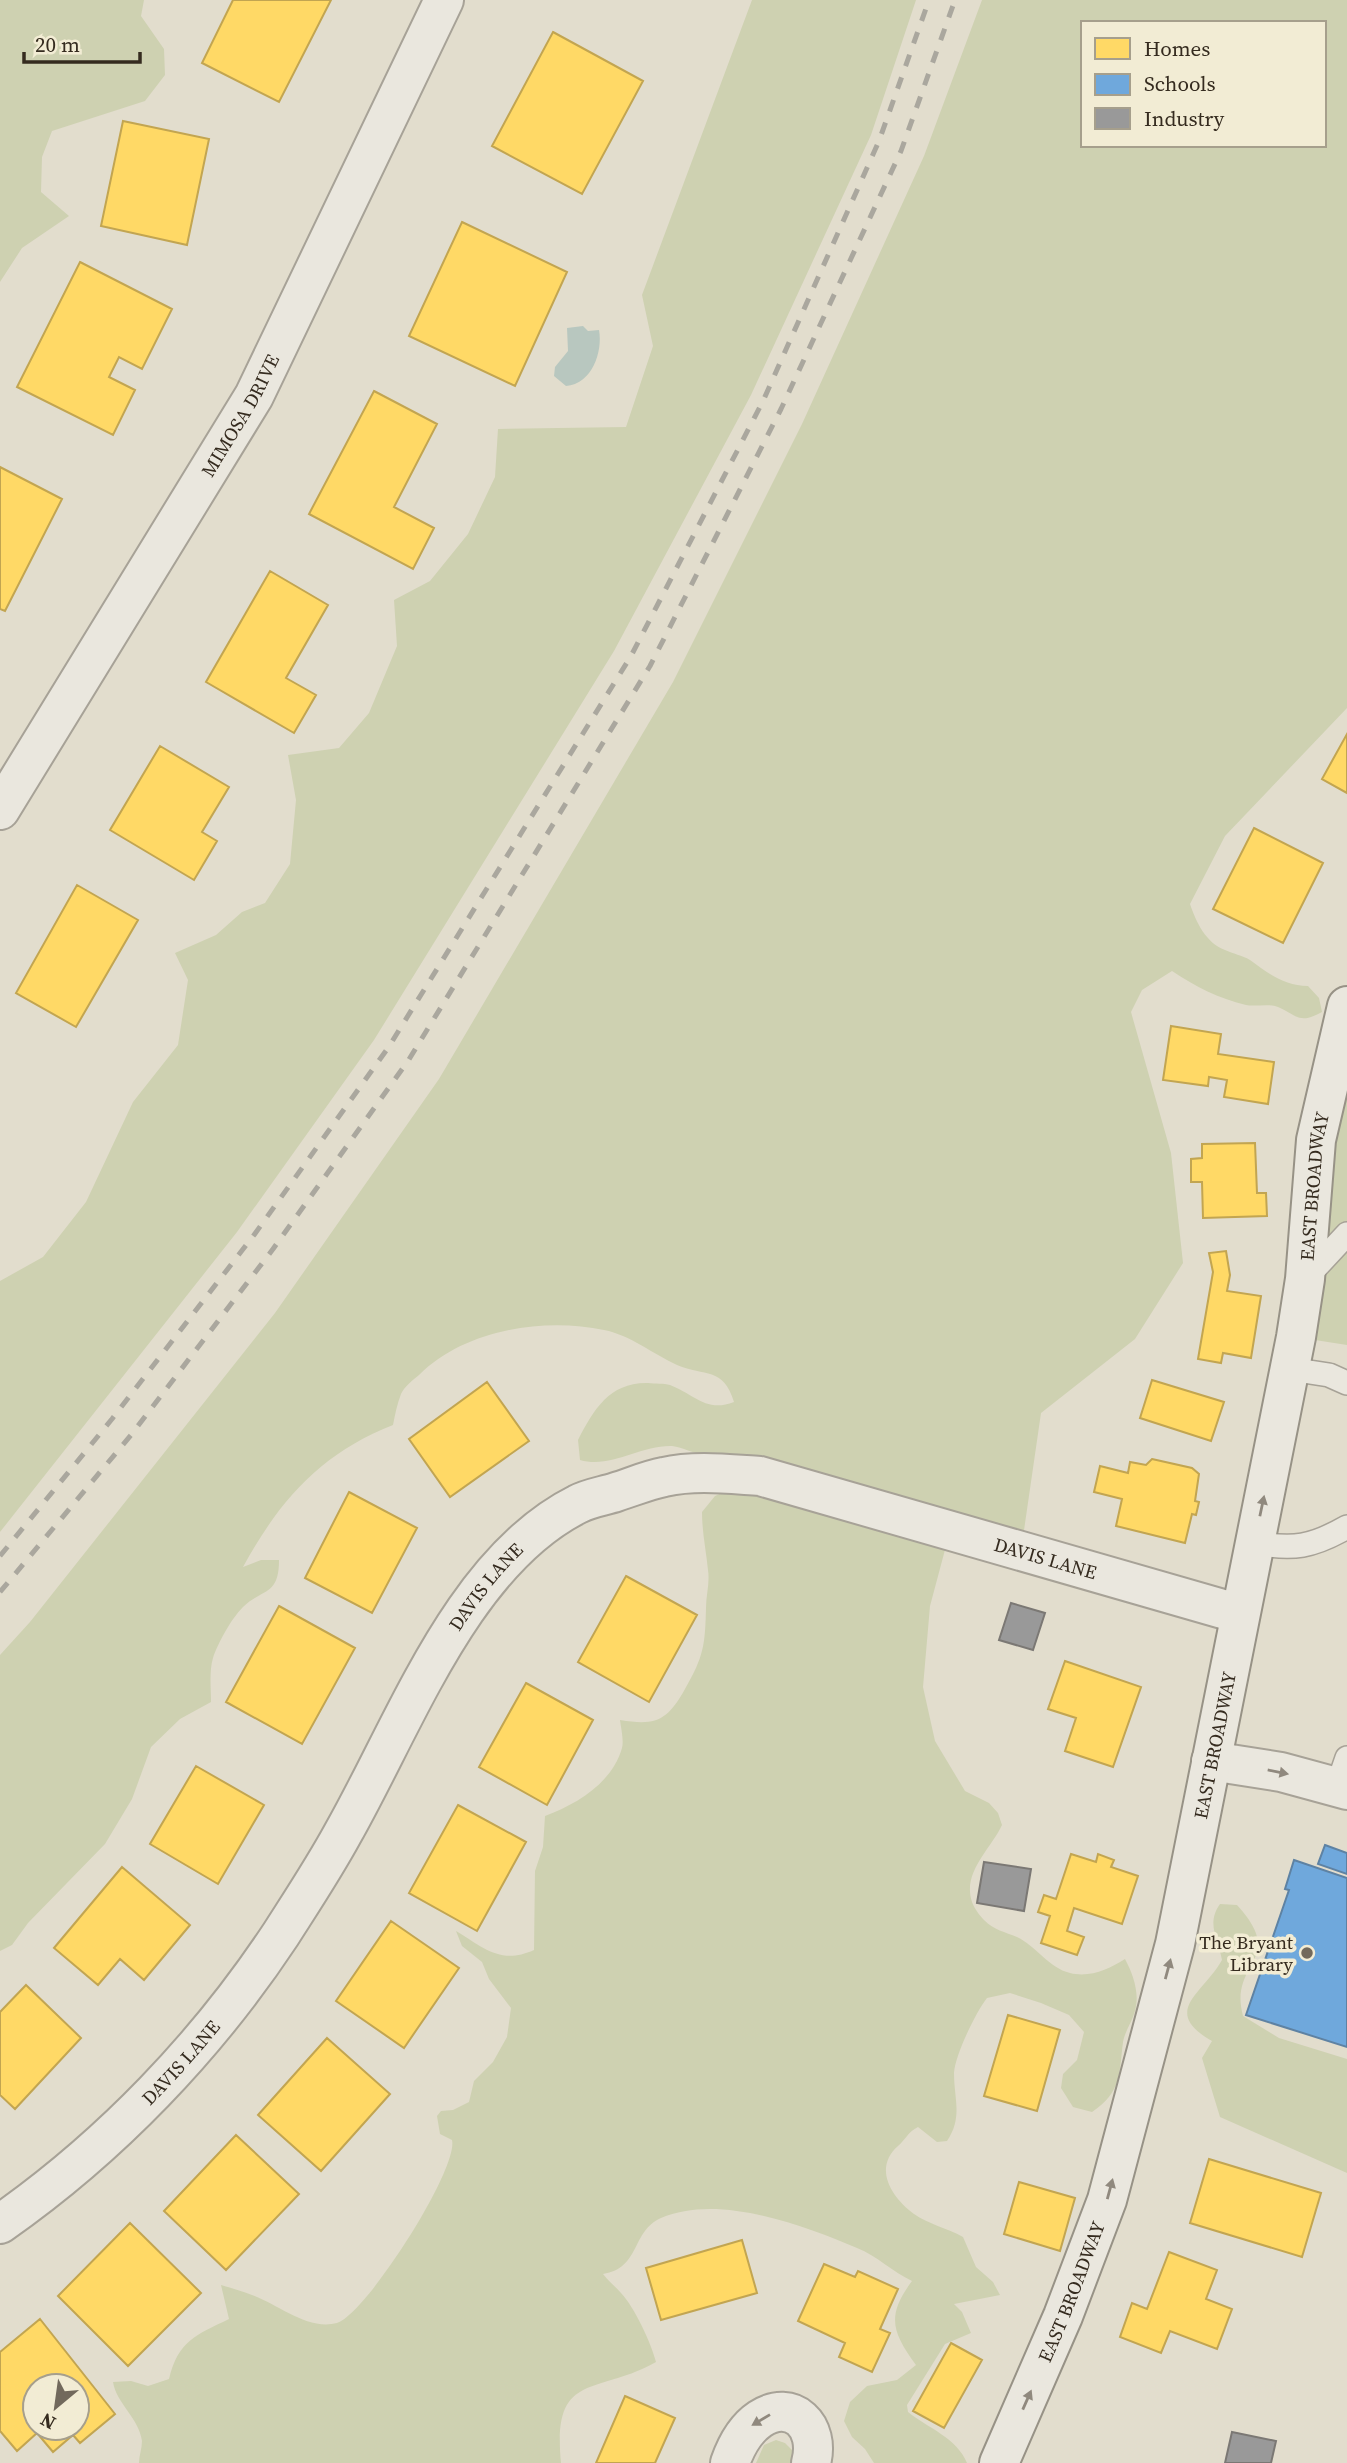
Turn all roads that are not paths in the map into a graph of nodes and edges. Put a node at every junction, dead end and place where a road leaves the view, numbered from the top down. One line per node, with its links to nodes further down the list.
1 (444, 0): 2 (street, MIMOSA DRIVE)
2 (0, 810)
3 (1347, 1006): 5 (street, EAST BROADWAY)
4 (1347, 1234): 5 (lane)
5 (1305, 1279): 6 (street, EAST BROADWAY)
6 (1290, 1369): 7 (lane); 9 (street, EAST BROADWAY, one-way to 6)
7 (1347, 1383)
8 (1347, 1527): 9 (lane)
9 (1254, 1543): 10 (street, EAST BROADWAY)
10 (1240, 1614): 11 (street, EAST BROADWAY); 13 (street, DAVIS LANE)
11 (1211, 1761): 12 (street, one-way to 12); 16 (street, EAST BROADWAY, one-way to 11)
12 (1344, 1778)
13 (0, 2224)
14 (730, 2463): 15 (street, one-way to 14)
15 (811, 2463)
16 (999, 2463)

